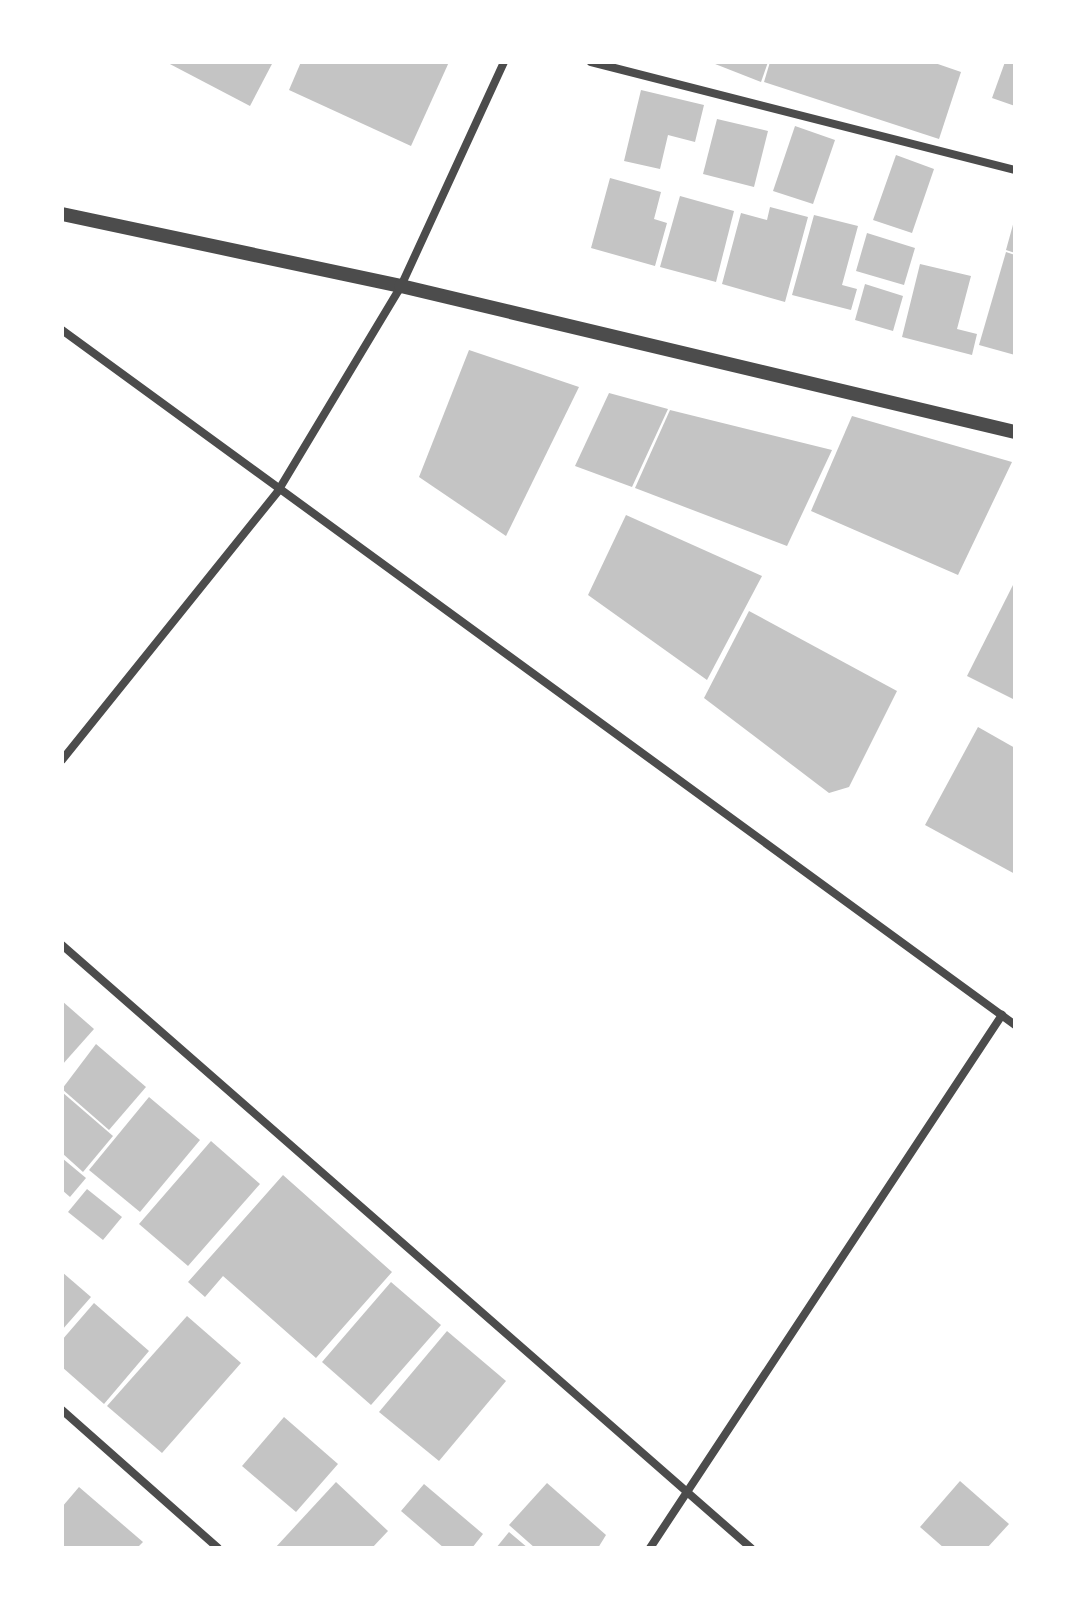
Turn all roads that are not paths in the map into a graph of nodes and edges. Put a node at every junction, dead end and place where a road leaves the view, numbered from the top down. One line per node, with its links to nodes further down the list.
1 (504, 62): 5 (street)
2 (591, 62): 3 (street)
3 (1015, 170)
4 (62, 214): 5 (street)
5 (401, 286): 7 (street); 8 (street)
6 (62, 330): 8 (street)
7 (1015, 432)
8 (278, 491): 9 (street); 11 (street)
9 (62, 760)
10 (62, 945): 14 (street)
11 (1002, 1015): 12 (street); 14 (street)
12 (1015, 1025)
13 (62, 1410): 15 (street)
14 (686, 1494): 16 (street); 17 (street)
15 (218, 1548)
16 (650, 1548)
17 (751, 1548)

